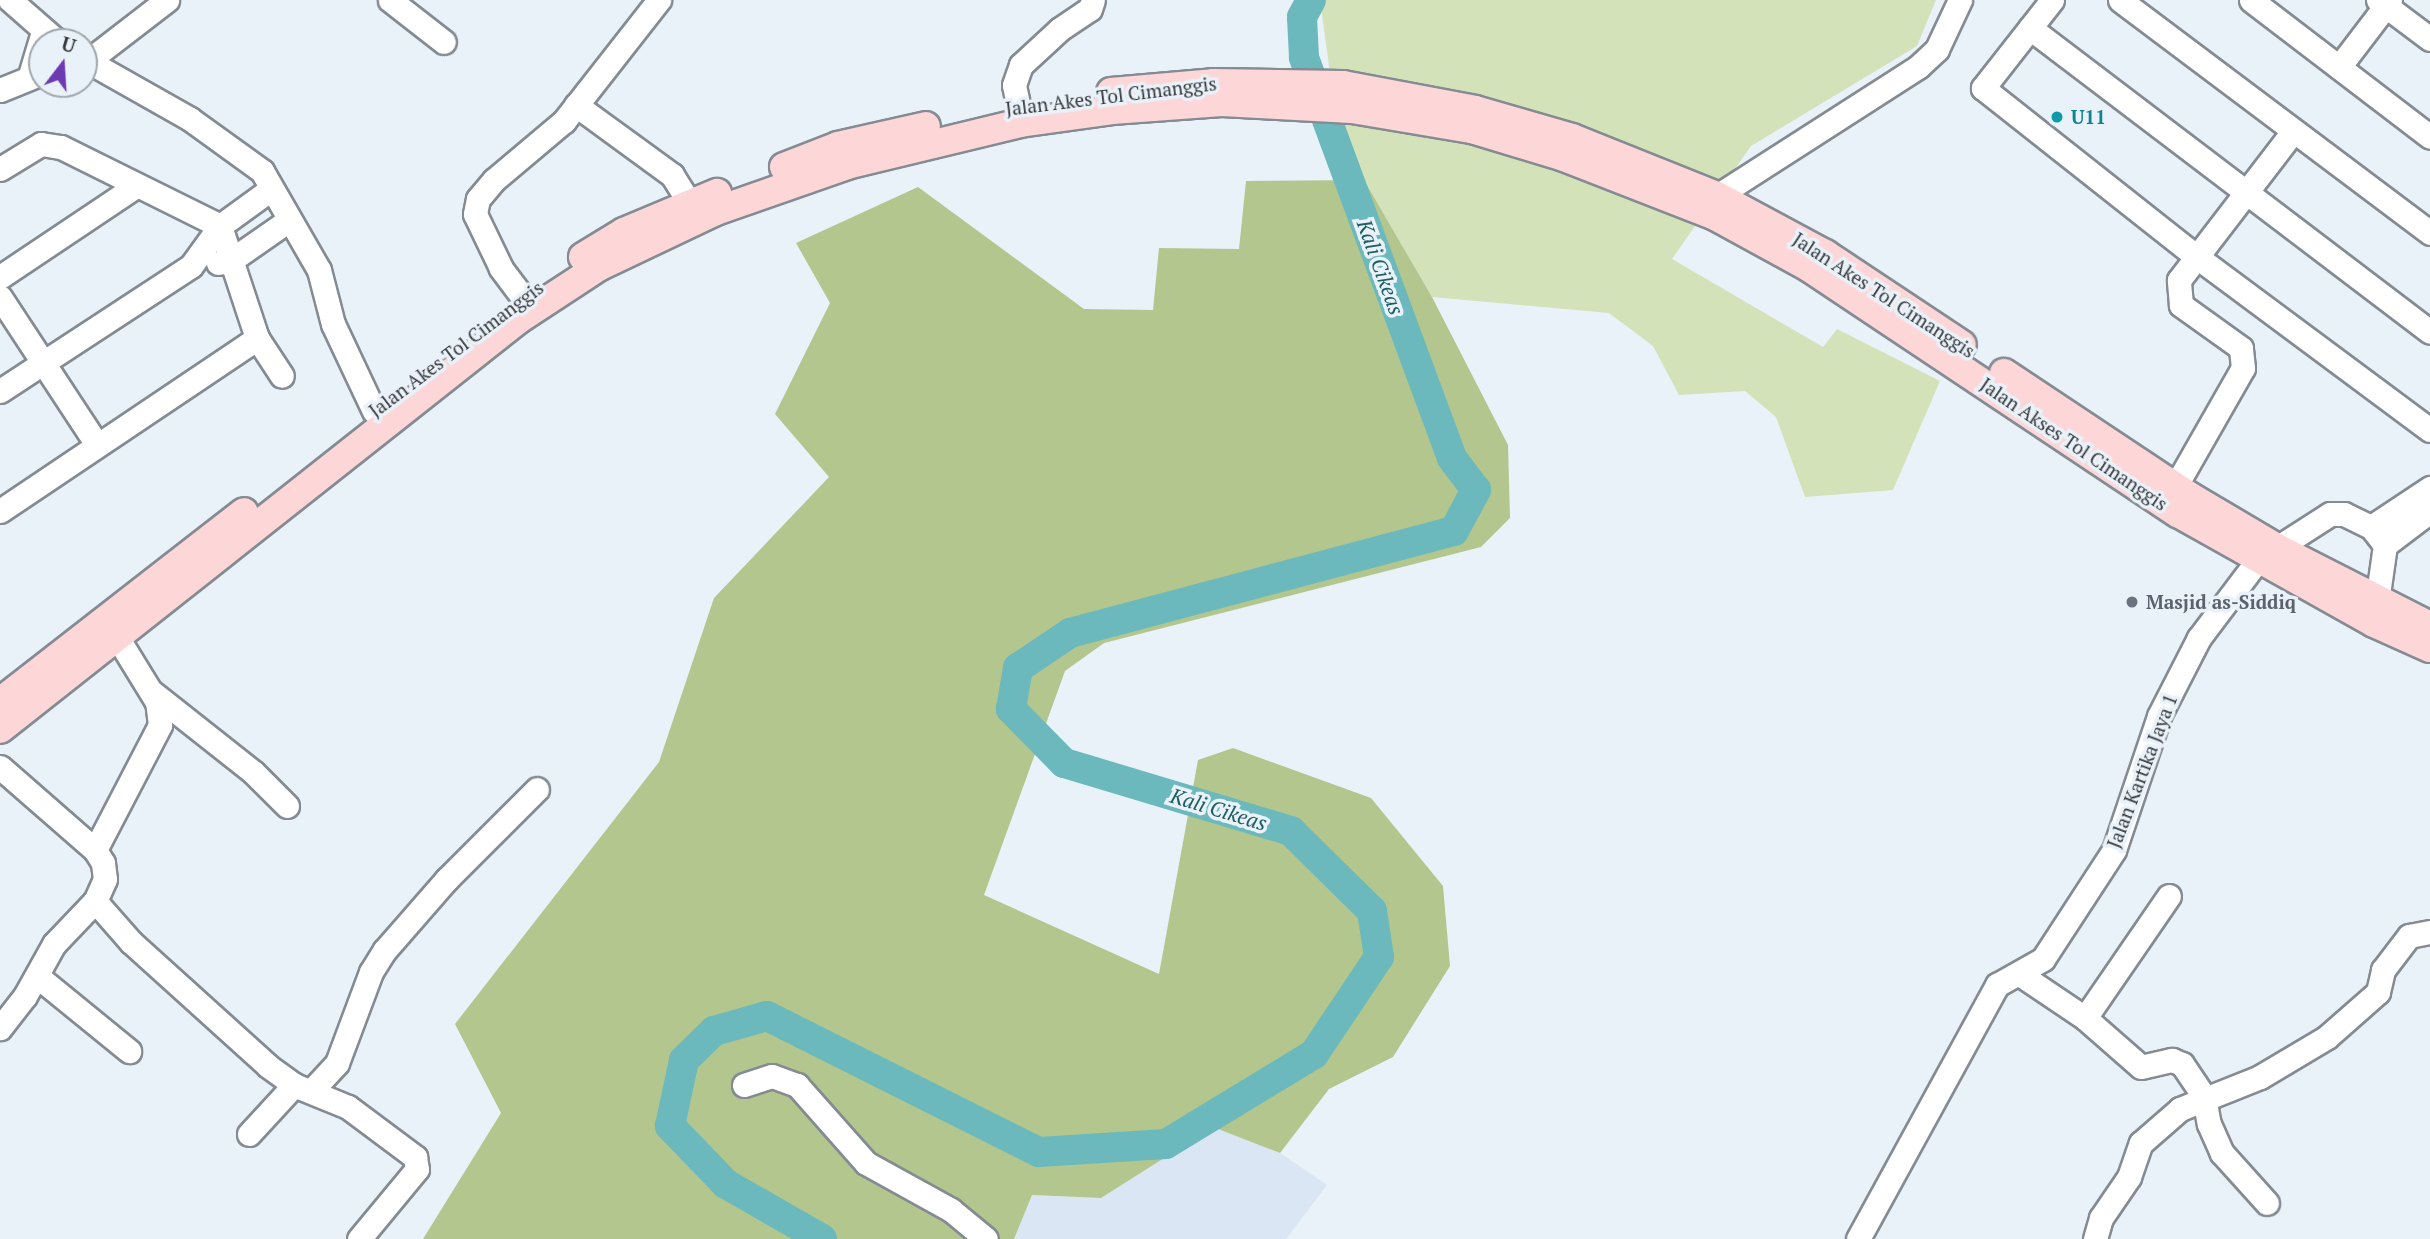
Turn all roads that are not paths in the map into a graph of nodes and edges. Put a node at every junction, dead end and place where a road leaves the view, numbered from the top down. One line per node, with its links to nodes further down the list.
1 (10, 0): 11 (street)
2 (167, 0): 15 (street)
3 (390, 0): 14 (street)
4 (1093, 0): 21 (street)
5 (1960, 0): 30 (street)
6 (2052, 0): 12 (street)
7 (2120, 0): 24 (street)
8 (2251, 0): 16 (street)
9 (2385, 2): 13 (street); 16 (street)
10 (647, 4): 22 (street)
11 (40, 28)
12 (2030, 28): 29 (street); 35 (street)
13 (2430, 39)
14 (444, 42)
15 (98, 53)
16 (2339, 67): 25 (street)
17 (98, 69): 28 (street)
18 (28, 78): 19 (street)
19 (0, 90)
20 (1237, 92): 21 (main road, Jalan Akes Tol Cimanggis); 23 (main road, Jalan Akes Tol Cimanggis); 31 (main road, Jalan Akes Tol Cimanggis)
21 (1018, 104): 31 (main road, Jalan Akes Tol Cimanggis)
22 (576, 105): 31 (street); 39 (street)
23 (1403, 105): 30 (main road, Jalan Akes Tol Cimanggis); 50 (main road, Jalan Akses Tol Cimanggis)
24 (2292, 133): 29 (street); 34 (street)
25 (2430, 137)
26 (0, 169): 27 (street)
27 (136, 186): 33 (street); 38 (street)
28 (271, 189): 32 (street); 33 (street)
29 (2245, 195): 35 (street); 41 (street)
30 (1717, 196): 50 (main road, Jalan Akes Tol Cimanggis)
31 (704, 203): 39 (main road, Jalan Akes Tol Cimanggis); 57 (main road, Jalan Akes Tol Cimanggis)
32 (289, 220): 36 (street); 46 (street)
33 (220, 226): 36 (street); 37 (street)
34 (2430, 233)
35 (2197, 257): 47 (street); 50 (street)
36 (230, 261): 37 (street); 42 (street)
37 (191, 266): 43 (street)
38 (0, 277)
39 (521, 295): 46 (main road, Jalan Akes Tol Cimanggis)
40 (0, 298): 43 (street)
41 (2430, 332)
42 (257, 338): 44 (street); 48 (street)
43 (41, 361): 45 (street); 48 (street)
44 (282, 376)
45 (0, 390)
46 (374, 411): 60 (main road, Jalan Akes Tol Cimanggis)
47 (2430, 430)
48 (96, 443): 51 (street)
49 (2430, 488): 53 (street)
50 (2180, 499): 54 (main road, Jalan Akses Tol Cimanggis)
51 (0, 511)
52 (2430, 511): 53 (street)
53 (2378, 536): 54 (street, Jalan Kartika Jaya 1); 55 (street)
54 (2267, 554): 55 (main road); 58 (main road, Jalan Akses Tol Cimanggis); 69 (street, Jalan Kartika Jaya 1)
55 (2377, 601): 56 (main road)
56 (2430, 626)
57 (117, 638): 59 (street); 61 (main road, Jalan Akes Tol Cimanggis)
58 (2430, 648)
59 (153, 693): 64 (street); 65 (street)
60 (0, 702)
61 (0, 729)
62 (0, 768): 65 (street)
63 (537, 789): 75 (street)
64 (287, 806)
65 (95, 850): 67 (street)
66 (2169, 896): 71 (street)
67 (95, 901): 70 (street); 75 (street)
68 (2430, 932): 76 (street)
69 (2021, 975): 71 (street); 81 (street, Jalan Kartika Jaya 1)
70 (37, 976): 72 (street); 73 (street)
71 (2085, 1018): 76 (street)
72 (0, 1028)
73 (129, 1051)
74 (744, 1085): 80 (street)
75 (303, 1087): 77 (street); 79 (street)
76 (2204, 1097): 78 (street); 82 (street)
77 (249, 1134)
78 (2267, 1203)
79 (359, 1239)
80 (986, 1239)
81 (1858, 1239)
82 (2095, 1239)

